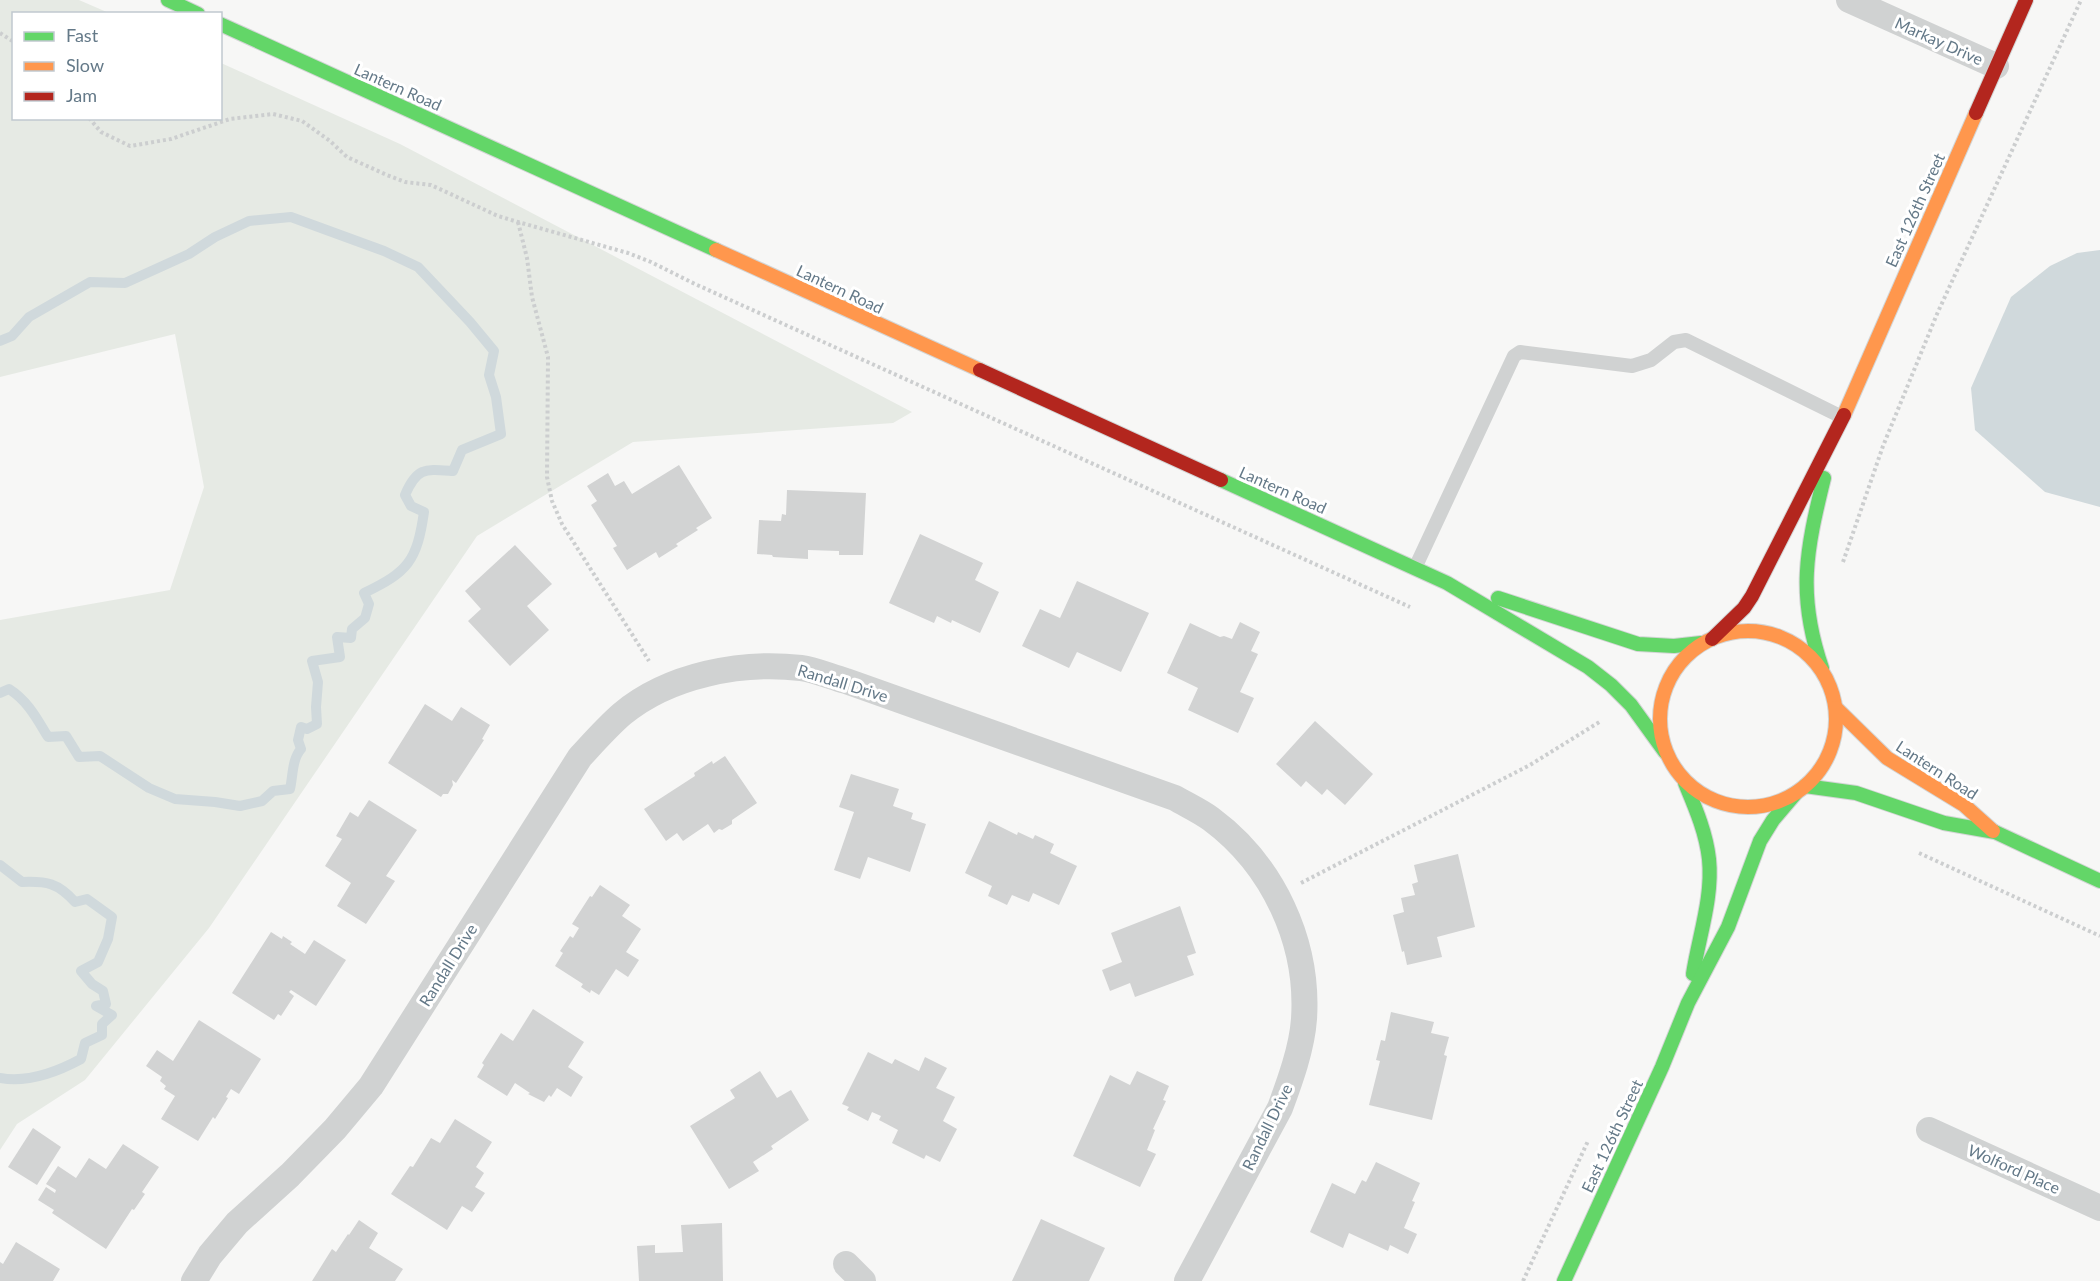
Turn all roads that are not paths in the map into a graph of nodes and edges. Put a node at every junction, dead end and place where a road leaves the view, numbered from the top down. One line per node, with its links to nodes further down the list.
1 (168, 0): 4 (street)
2 (1849, 0): 6 (street, Markay Drive)
3 (2026, 0): 6 (street, East 126th Street)
4 (194, 12)
5 (222, 25): 9 (street, Lantern Road)
6 (1996, 66): 7 (street, East 126th Street)
7 (1842, 417): 8 (street, East 126th Street); 9 (lane)
8 (1834, 435): 11 (street, East 126th Street); 12 (street, East 126th Street)
9 (1416, 568): 10 (street, Lantern Road)
10 (1447, 583): 11 (street, Lantern Road); 14 (street, Lantern Road)
11 (1707, 641): 12 (street); 14 (street)
12 (1823, 672): 13 (street)
13 (1836, 708): 16 (street); 17 (street, Lantern Road)
14 (1665, 752): 15 (street)
15 (1685, 783): 16 (street); 19 (street, East 126th Street)
16 (1800, 790): 17 (street, Lantern Road); 19 (street, East 126th Street)
17 (1995, 832): 18 (street, Lantern Road)
18 (2100, 881)
19 (1688, 1004): 24 (street, East 126th Street)
20 (1929, 1130): 21 (street, Wolford Place)
21 (2100, 1208)
22 (194, 1281): 23 (street, Randall Drive)
23 (1187, 1281)
24 (1564, 1281)

